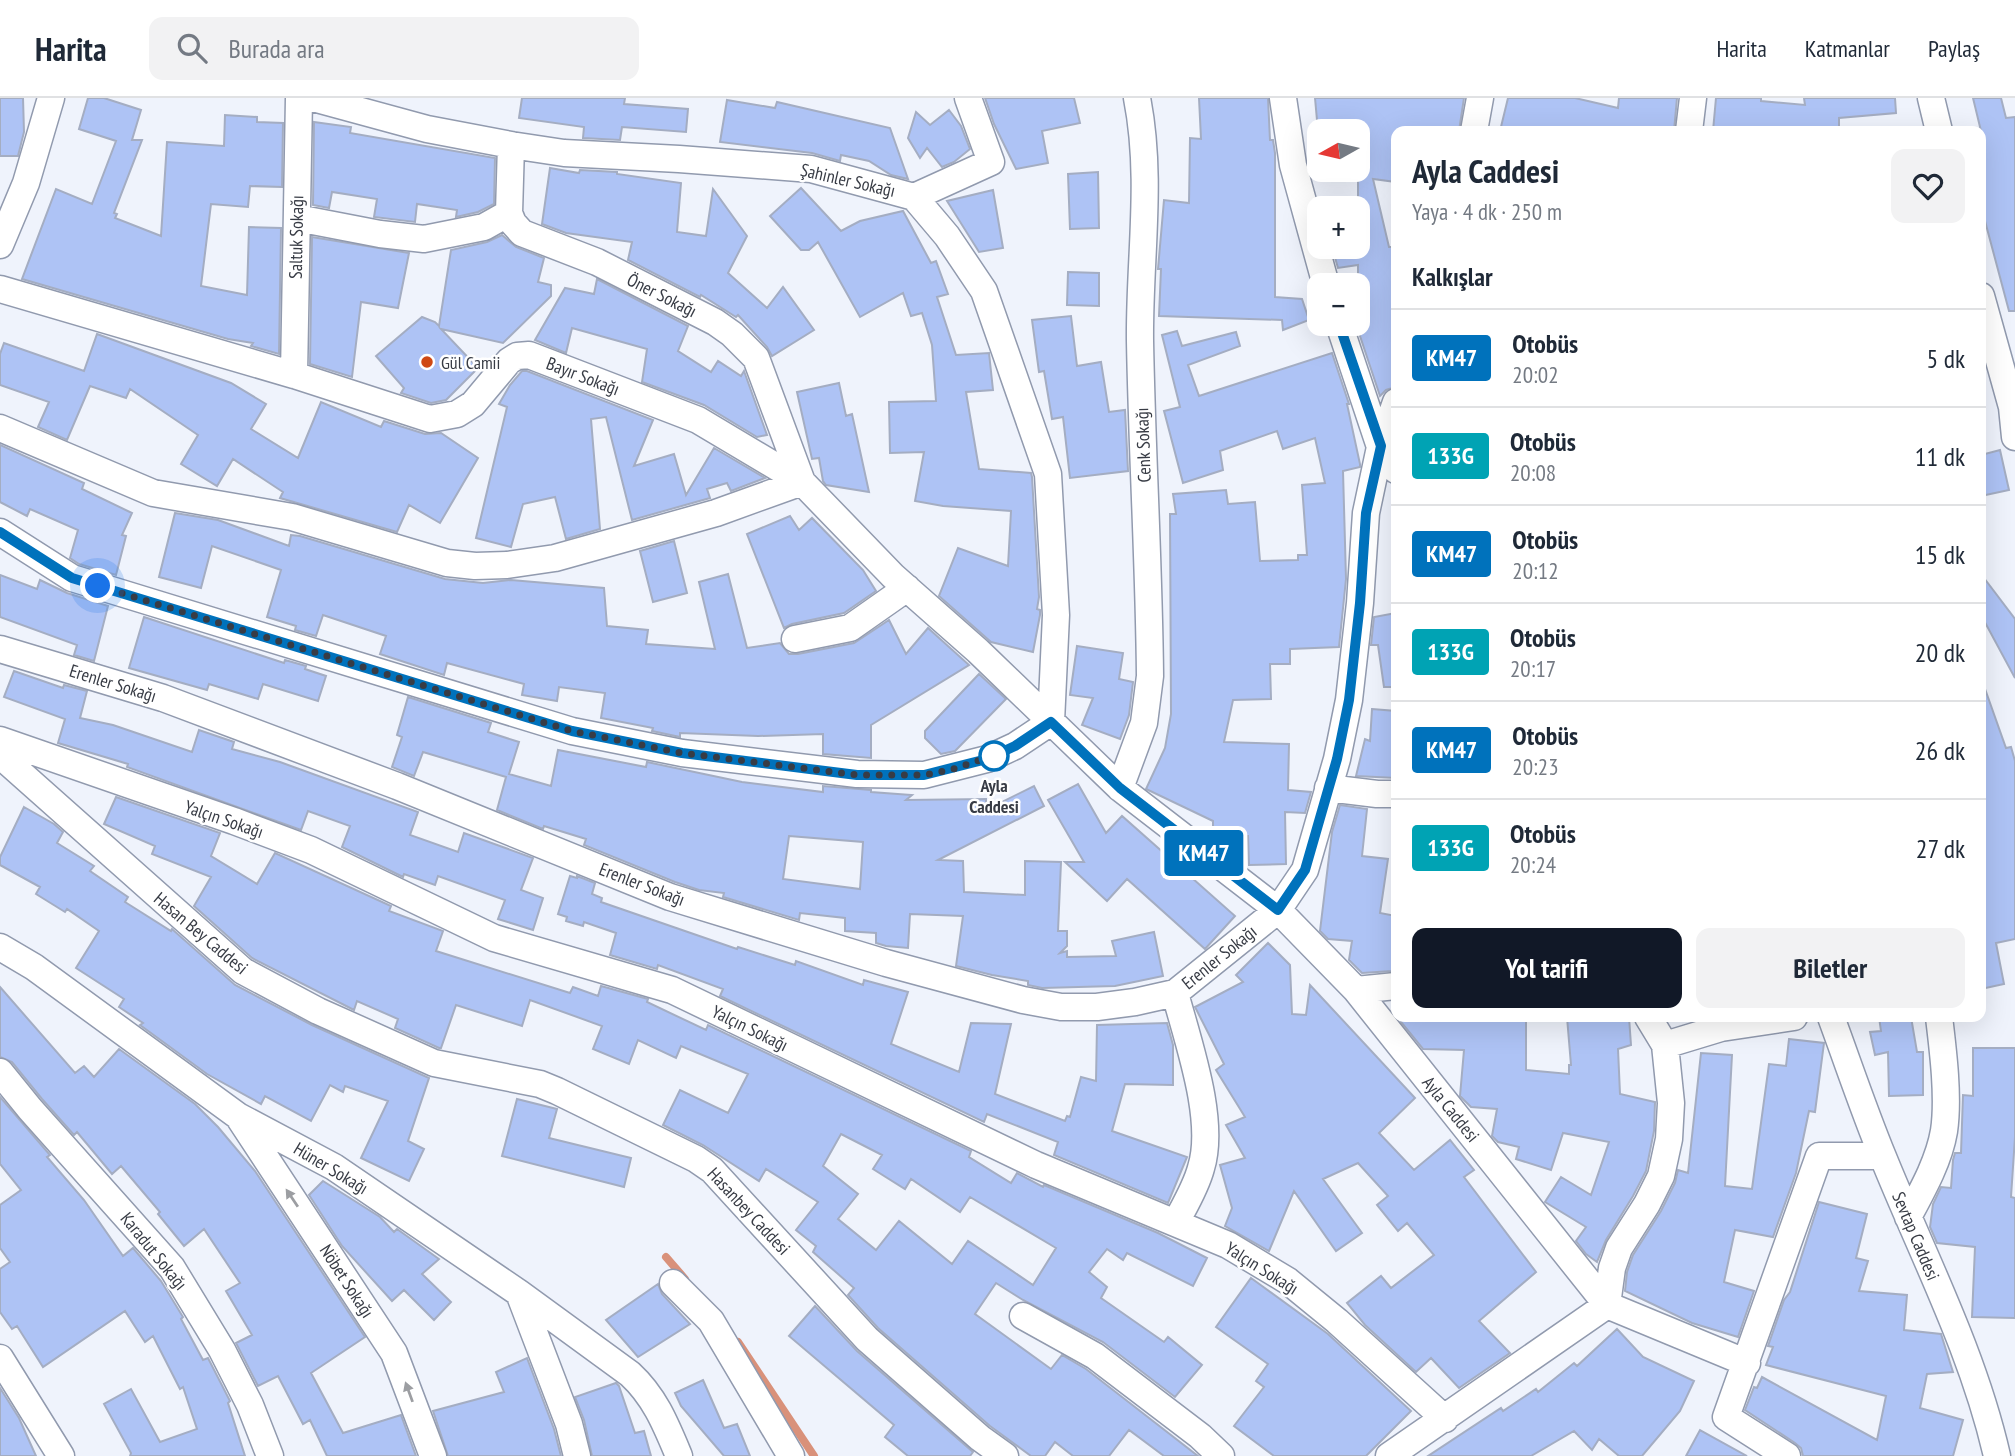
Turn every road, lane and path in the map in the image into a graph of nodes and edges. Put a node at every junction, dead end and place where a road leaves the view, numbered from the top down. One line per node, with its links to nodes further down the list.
1 (51, 98): 17 (street)
2 (299, 98): 16 (street, Saltuk Sokağı)
3 (313, 98): 13 (street, Şahinler Sokağı)
4 (968, 98): 14 (street)
5 (1137, 98): 38 (street, Cenk Sokağı)
6 (1283, 98): 18 (street)
7 (1480, 98): 10 (street)
8 (1693, 98): 11 (street)
9 (1931, 98): 12 (street)
10 (1475, 126)
11 (1690, 126)
12 (1938, 126)
13 (511, 145): 14 (street, Şahinler Sokağı); 15 (street)
14 (914, 197): 35 (street, Şahinler Sokağı)
15 (509, 213): 16 (street); 30 (street, Öner Sokağı)
16 (297, 218): 23 (street, Saltuk Sokağı)
17 (2, 234)
18 (1323, 273)
19 (0, 289): 23 (street, Bayır Sokağı)
20 (1986, 333): 22 (street)
21 (1343, 336): 28 (street)
22 (1990, 363): 24 (street)
23 (294, 375): 30 (street, Bayır Sokağı)
24 (2013, 408): 27 (street)
25 (1391, 417): 28 (street, Erenler Sokağı)
26 (0, 428): 30 (street)
27 (2015, 437)
28 (1381, 446): 29 (street); 39 (street, Erenler Sokağı)
29 (1391, 462)
30 (802, 482): 32 (street, Bayır Sokağı)
31 (0, 532): 35 (street)
32 (906, 588): 33 (street); 35 (street, Bayır Sokağı)
33 (795, 639)
34 (0, 649): 45 (street, Erenler Sokağı)
35 (1051, 722): 38 (street, Ayla Caddesi)
36 (0, 740): 56 (street, Yalçın Sokağı)
37 (0, 755): 51 (street, Hasan Bey Caddesi)
38 (1120, 788): 41 (street, Ayla Caddesi)
39 (1328, 788): 40 (street); 41 (street, Erenler Sokağı)
40 (1391, 794)
41 (1278, 910): 44 (street, Ayla Caddesi); 45 (street, Erenler Sokağı)
42 (0, 947): 53 (street, Hüner Sokağı)
43 (1391, 986): 44 (street)
44 (1356, 990): 59 (street, Ayla Caddesi)
45 (1175, 993): 56 (street)
46 (1651, 1022): 50 (street)
47 (1761, 1022): 50 (street)
48 (1833, 1022): 54 (street, Sevtap Caddesi)
49 (1940, 1022): 55 (street)
50 (1665, 1045): 59 (street)
51 (434, 1063): 70 (street, Hasanbey Caddesi)
52 (0, 1072): 65 (street, Karadut Sokağı)
53 (239, 1116): 58 (street, Hüner Sokağı); 66 (street, Nöbet Sokağı, one-way to 53)
54 (1882, 1156): 55 (street, Sevtap Caddesi); 62 (street)
55 (1909, 1217): 74 (street, Sevtap Caddesi)
56 (1176, 1222): 63 (street, Yalçın Sokağı)
57 (673, 1283): 69 (street)
58 (519, 1293): 67 (street); 68 (street, Hüner Sokağı)
59 (1607, 1305): 62 (street, Ayla Caddesi); 63 (street)
60 (1023, 1316): 71 (street)
61 (0, 1358): 64 (street)
62 (1747, 1363): 73 (street)
63 (1445, 1419): 72 (street)
64 (61, 1456)
65 (270, 1456)
66 (433, 1456)
67 (577, 1456)
68 (679, 1456)
69 (792, 1456)
70 (1006, 1456)
71 (1221, 1456)
72 (1389, 1456)
73 (1787, 1456)
74 (1997, 1456)

